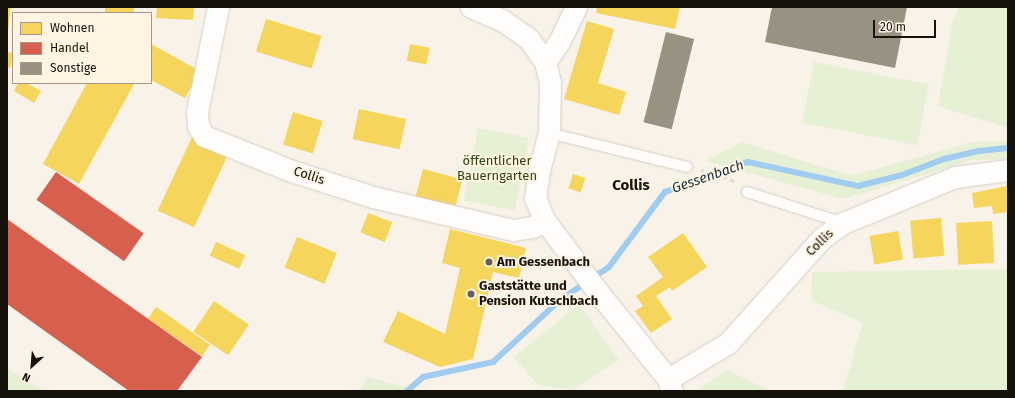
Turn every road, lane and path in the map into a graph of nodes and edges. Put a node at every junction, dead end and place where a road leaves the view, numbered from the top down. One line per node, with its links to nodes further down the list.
1 (218, 7): 11 (street, Collis)
2 (471, 7): 4 (street, Collis)
3 (576, 7): 4 (street)
4 (545, 62): 5 (street, Collis)
5 (549, 133): 6 (lane); 11 (street, Collis)
6 (687, 167)
7 (698, 169): 9 (path)
8 (1008, 170): 12 (street, Collis)
9 (732, 180)
10 (747, 192): 12 (lane)
11 (545, 221): 13 (street, Collis)
12 (843, 223): 13 (street, Collis)
13 (670, 385)

